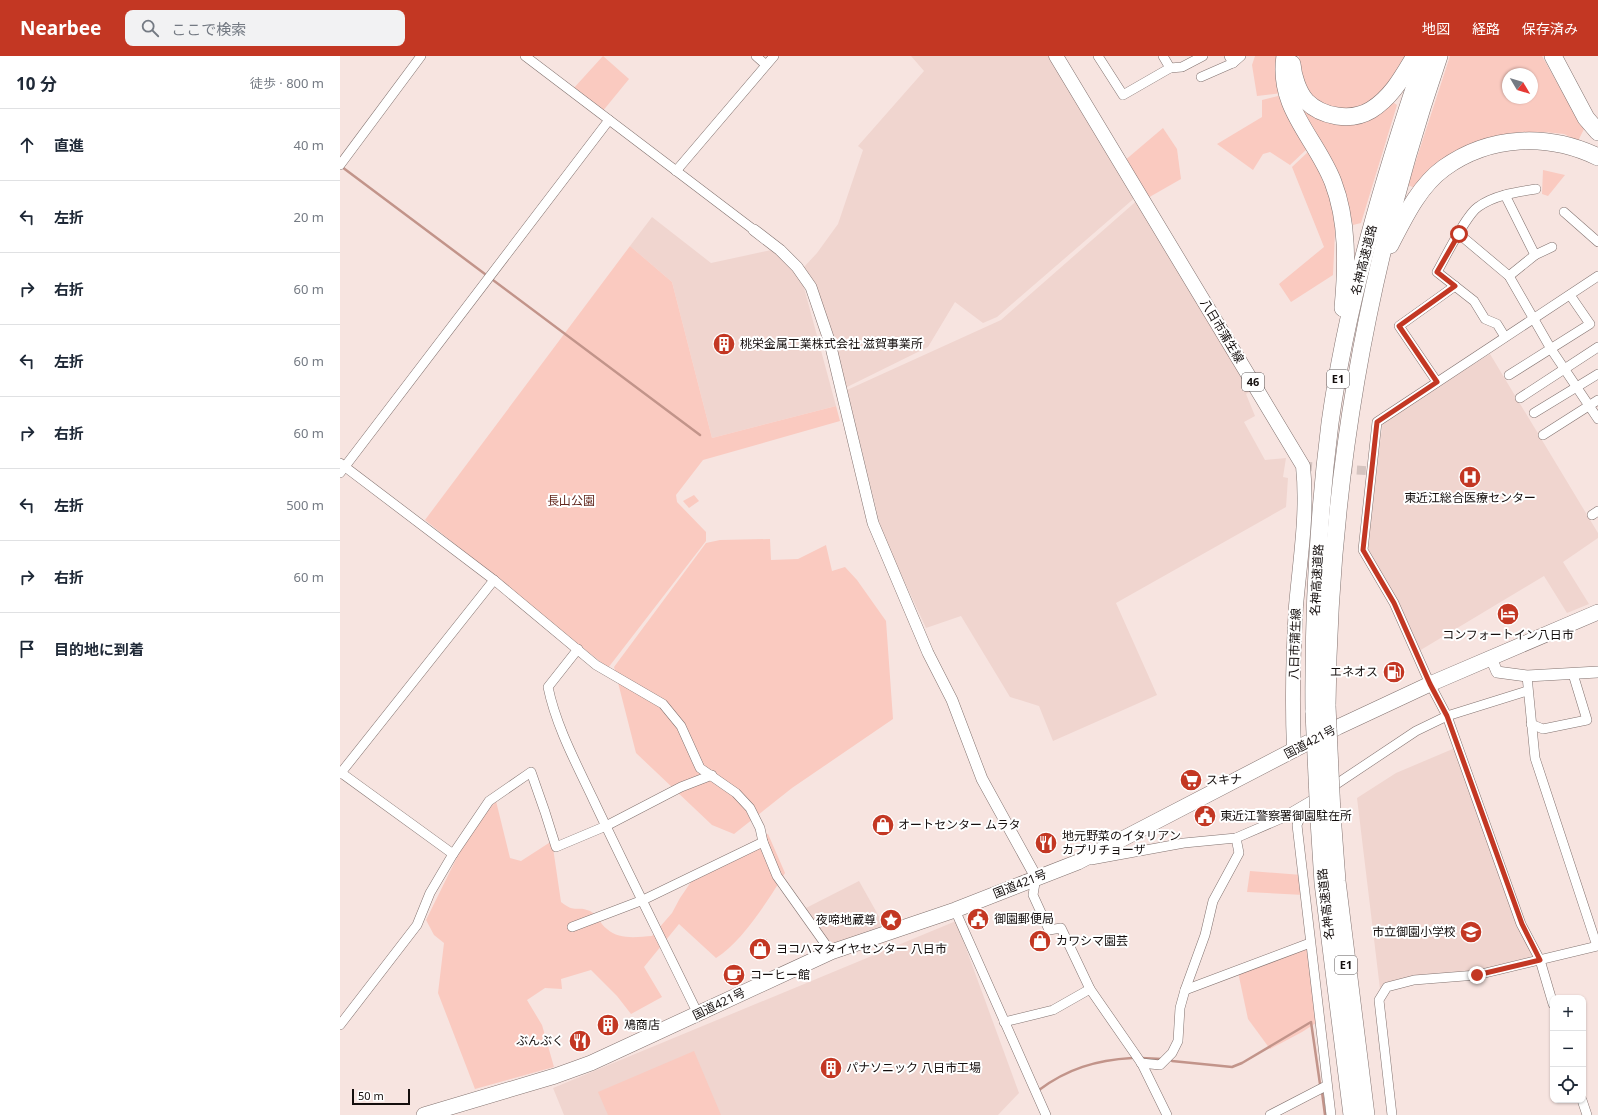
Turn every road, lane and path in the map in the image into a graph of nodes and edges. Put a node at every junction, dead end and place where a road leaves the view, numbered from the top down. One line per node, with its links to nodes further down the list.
1 (421, 56): 23 (street)
2 (756, 56): 17 (street)
3 (774, 56): 17 (street)
4 (1056, 56): 67 (main road, 八日市蒲生線 / 46)
5 (1098, 56): 18 (street)
6 (1163, 56): 18 (street)
7 (1203, 56): 18 (street)
8 (1241, 56): 16 (street)
9 (1285, 56): 54 (highway)
10 (1293, 56): 11 (highway)
11 (1415, 56)
12 (1425, 56): 54 (highway, 名神高速道路 / E1)
13 (1439, 56): 33 (highway, 名神高速道路 / E1)
14 (1553, 56): 21 (highway)
15 (529, 57): 20 (street)
16 (1231, 60): 19 (street)
17 (766, 65): 24 (street)
18 (1170, 68)
19 (1201, 77)
20 (609, 120): 24 (street); 53 (street)
21 (1598, 132)
22 (1598, 157): 33 (highway)
23 (340, 165)
24 (676, 171): 28 (street)
25 (1536, 189): 26 (street)
26 (1505, 195): 29 (street); 32 (street)
27 (1564, 212): 30 (street)
28 (754, 230): 77 (street)
29 (1459, 234): 34 (street); 36 (street)
30 (1598, 242)
31 (1552, 247): 32 (street)
32 (1536, 256): 34 (street)
33 (1377, 272): 64 (highway, 名神高速道路 / E1)
34 (1509, 276): 38 (street)
35 (1598, 276): 37 (street)
36 (1455, 286): 39 (street); 45 (street)
37 (1570, 295): 38 (street); 41 (street)
38 (1532, 318): 39 (street); 41 (street)
39 (1505, 337): 45 (street)
40 (1598, 346): 42 (street)
41 (1551, 349): 42 (street); 44 (street)
42 (1564, 369): 46 (street); 47 (street)
43 (1598, 374): 46 (street)
44 (1509, 375)
45 (1437, 382): 62 (street)
46 (1576, 387): 49 (street); 50 (street)
47 (1520, 398)
48 (1598, 400): 49 (street)
49 (1589, 406): 51 (street); 52 (street)
50 (1534, 414)
51 (1598, 419)
52 (1543, 435)
53 (342, 468): 55 (street)
54 (1321, 507): 64 (highway, 名神高速道路 / E1)
55 (494, 580): 57 (street); 68 (street)
56 (1598, 612): 58 (highway, 国道421号)
57 (578, 649): 69 (street); 72 (street)
58 (1491, 658): 61 (street); 62 (highway, 国道421号)
59 (1598, 672): 60 (street)
60 (1573, 674): 61 (street); 66 (street)
61 (1527, 676): 63 (street)
62 (1430, 684): 65 (street); 67 (highway, 国道421号)
63 (1527, 691): 65 (street); 66 (street)
64 (1320, 709): 71 (highway, 名神高速道路 / E1, bridge)
65 (1447, 716): 70 (street); 84 (street)
66 (1531, 724): 82 (street)
67 (1294, 750): 76 (highway, 国道421号)
68 (340, 773): 75 (street)
69 (712, 775): 72 (street); 74 (street)
70 (1306, 805): 73 (street); 81 (street)
71 (1325, 817): 99 (highway, 名神高速道路 / E1); 100 (highway, 名神高速道路 / E1)
72 (606, 826): 75 (street); 78 (street)
73 (1236, 838): 76 (street); 86 (street)
74 (763, 842): 78 (street); 83 (street)
75 (453, 854): 90 (street)
76 (1078, 862): 77 (highway, 国道421号)
77 (1036, 877): 79 (highway, 国道421号); 85 (street)
78 (643, 900): 80 (street); 88 (street)
79 (955, 910): 83 (highway, 国道421号); 89 (street)
80 (572, 927)
81 (1310, 943): 86 (street); 92 (street)
82 (1598, 946): 84 (street)
83 (831, 952): 88 (highway, 国道421号)
84 (1540, 960): 87 (street); 101 (street)
85 (1090, 989): 89 (street); 91 (street)
86 (1185, 990): 91 (street)
87 (1550, 995)
88 (698, 1014): 94 (highway, 国道421号)
89 (1004, 1022): 95 (street)
90 (340, 1025)
91 (1141, 1063): 96 (street)
92 (1326, 1086): 97 (street); 98 (street)
93 (1583, 1103): 102 (street)
94 (424, 1115)
95 (1046, 1115)
96 (1167, 1115)
97 (1270, 1115)
98 (1331, 1115)
99 (1352, 1115)
100 (1366, 1115)
101 (1392, 1115)
102 (1587, 1115)

